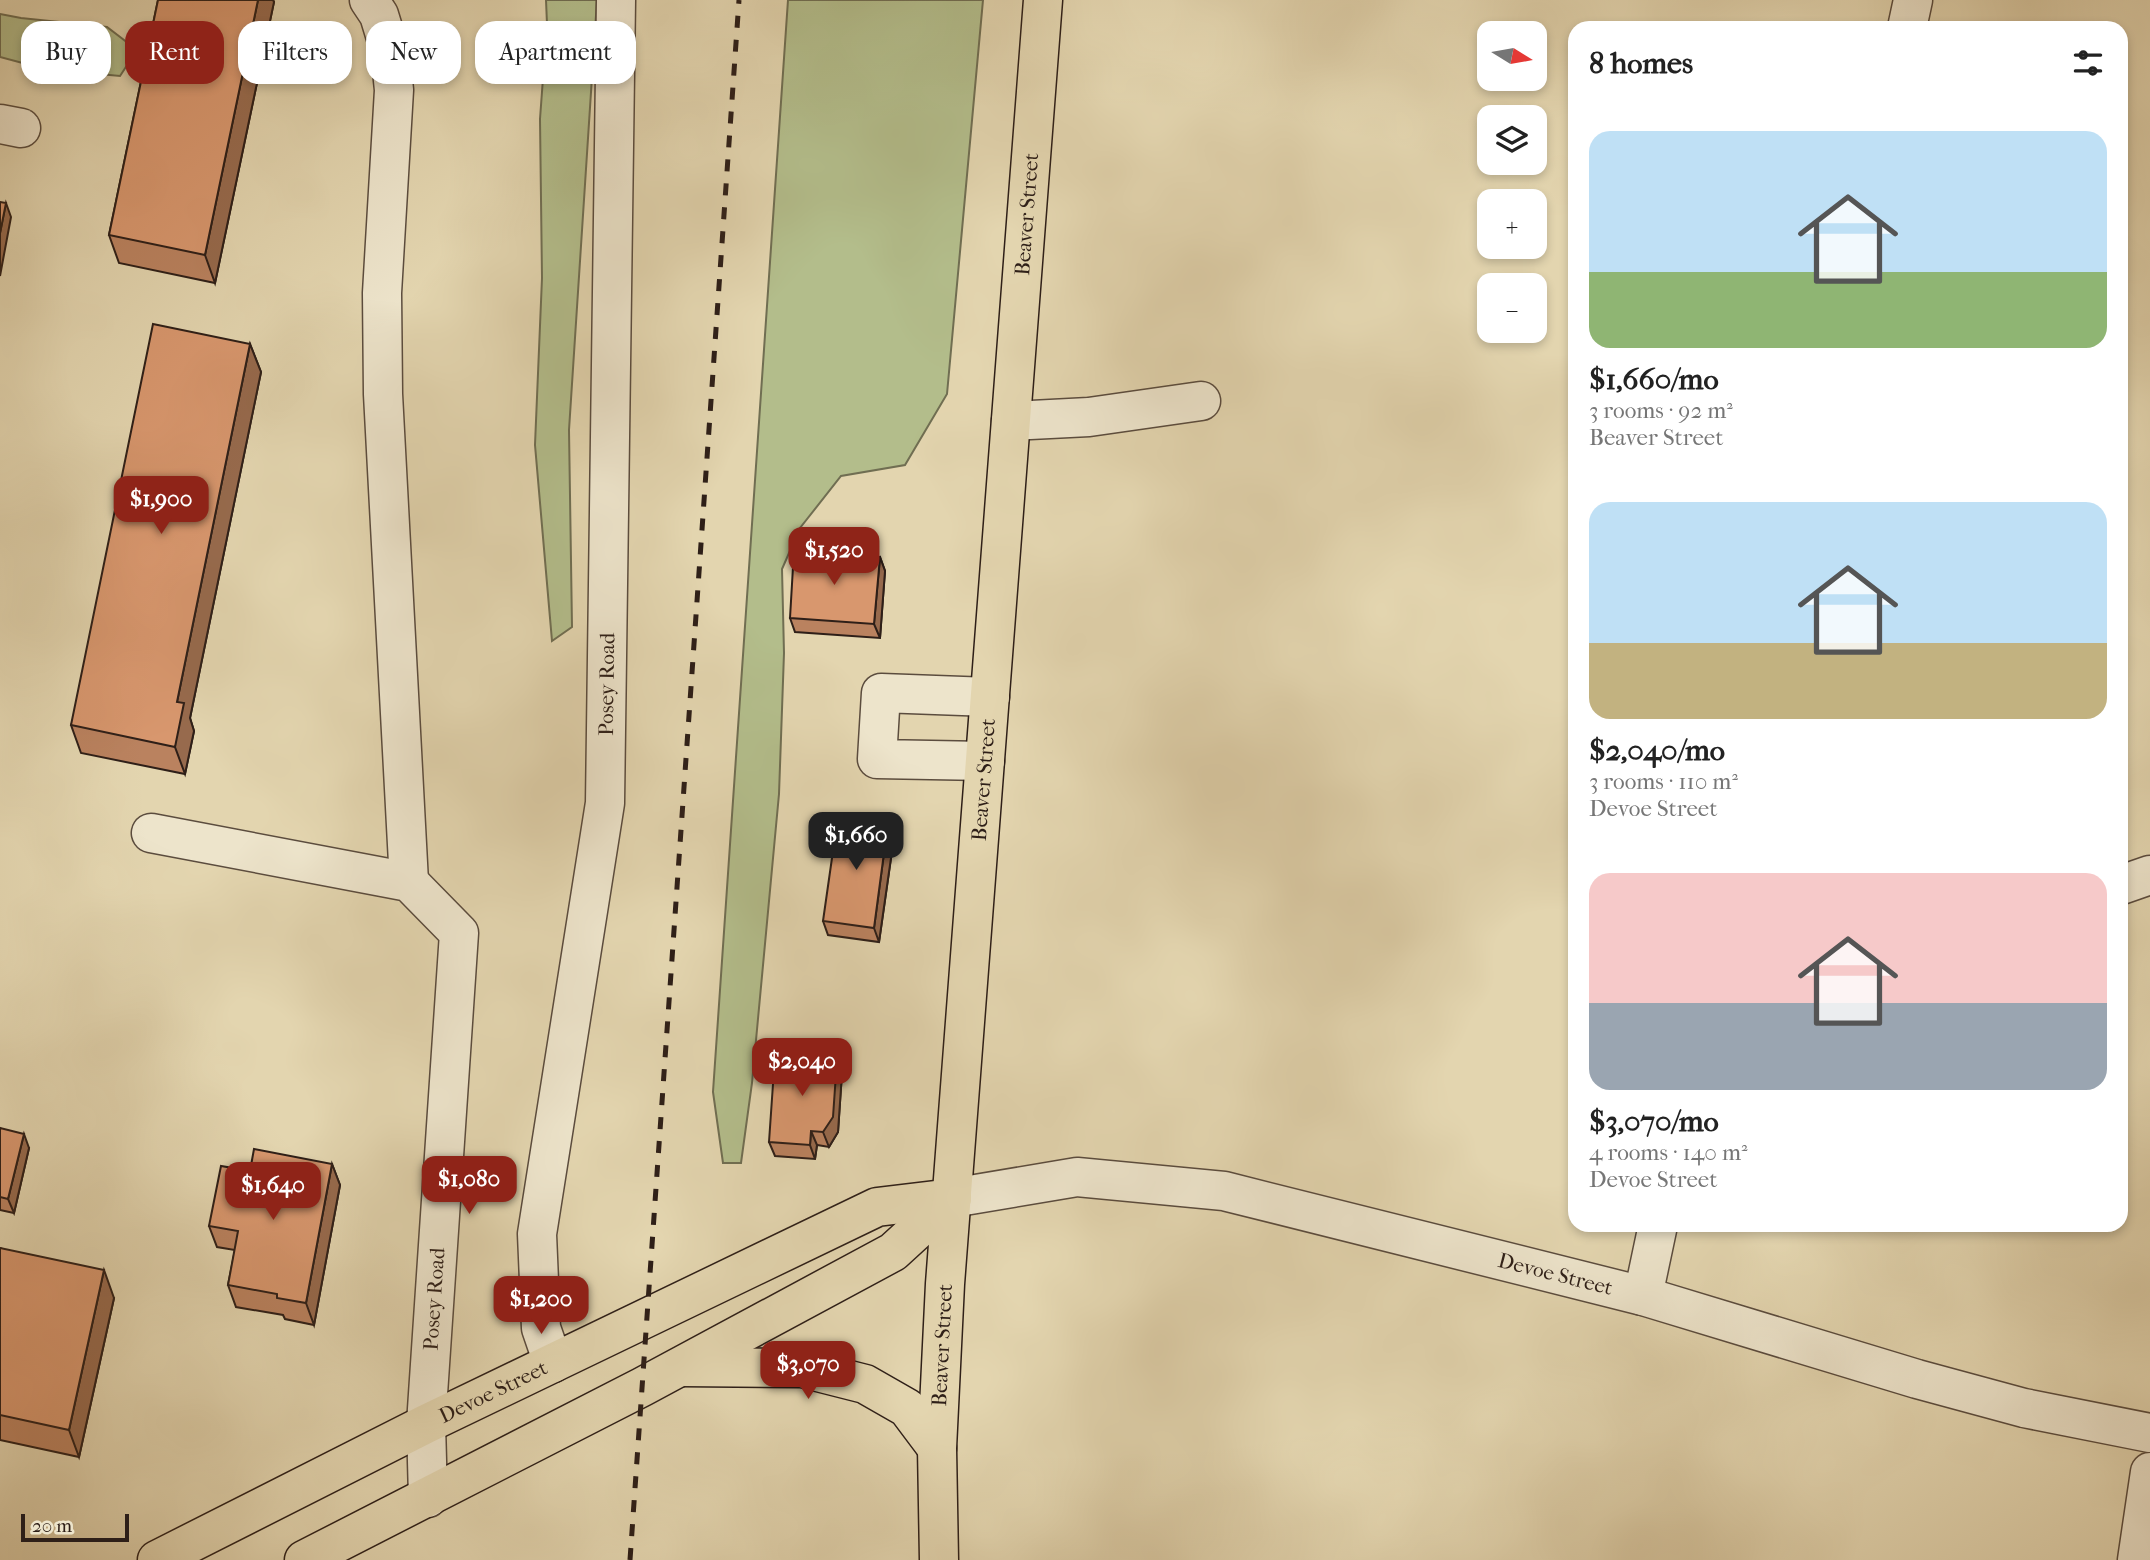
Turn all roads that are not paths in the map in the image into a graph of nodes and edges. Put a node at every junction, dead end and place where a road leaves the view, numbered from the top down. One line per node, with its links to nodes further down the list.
1 (369, 0): 12 (street)
2 (616, 0): 17 (street, Posey Road)
3 (1043, 0): 7 (main road, Beaver Street)
4 (1913, 0): 5 (street)
5 (1909, 21)
6 (1201, 401): 7 (street)
7 (1011, 421): 8 (main road, Beaver Street)
8 (990, 697): 9 (main road, Beaver Street); 9 (street)
9 (985, 761): 14 (main road, Beaver Street)
10 (151, 833): 12 (street)
11 (2150, 875): 13 (street)
12 (409, 882): 19 (street, Posey Road)
13 (2128, 883)
14 (952, 1198): 16 (street, Devoe Street); 17 (main road, Devoe Street); 18 (main road); 21 (main road, Beaver Street)
15 (1657, 1232): 16 (street)
16 (1643, 1296): 20 (street, Devoe Street)
17 (553, 1363): 19 (main road, Devoe Street)
18 (679, 1367): 21 (main road); 23 (main road)
19 (426, 1424): 23 (street, Posey Road); 24 (main road, Devoe Street)
20 (2150, 1433)
21 (937, 1448): 26 (main road, Beaver Street)
22 (2150, 1472): 27 (street)
23 (428, 1498): 25 (main road)
24 (156, 1560)
25 (304, 1560)
26 (939, 1560)
27 (2137, 1560)

